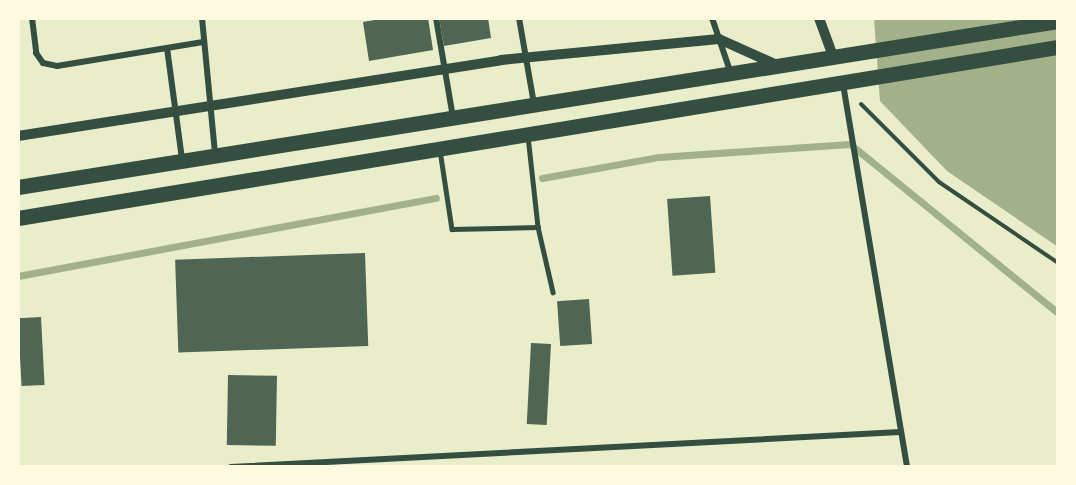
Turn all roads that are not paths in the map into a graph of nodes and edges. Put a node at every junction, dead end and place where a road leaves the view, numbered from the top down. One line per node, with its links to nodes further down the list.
1 (32, 18): 11 (street)
2 (202, 18): 9 (street)
3 (436, 18): 15 (street)
4 (519, 18): 12 (street)
5 (712, 18): 8 (street)
6 (819, 18): 13 (street)
7 (1058, 21): 13 (main road)
8 (719, 39): 12 (street); 14 (street); 16 (street)
9 (203, 42): 11 (street); 19 (street)
10 (1058, 47): 17 (main road)
11 (167, 48): 20 (street)
12 (527, 59): 15 (street); 18 (street)
13 (834, 59): 14 (main road)
14 (780, 66): 16 (main road)
15 (444, 69): 19 (street); 21 (street)
16 (731, 73): 18 (main road)
17 (843, 84): 23 (main road); 31 (street)
18 (534, 104): 21 (main road)
19 (211, 109): 20 (street); 25 (street)
20 (176, 114): 22 (street); 26 (street)
21 (453, 118): 25 (main road)
22 (18, 136)
23 (528, 136): 24 (main road); 29 (lane)
24 (440, 150): 28 (main road); 29 (lane)
25 (215, 153): 26 (main road)
26 (182, 159): 27 (main road)
27 (18, 187)
28 (18, 218)
29 (538, 227): 30 (lane)
30 (553, 292)
31 (900, 432): 32 (street); 33 (street)
32 (231, 467)
33 (907, 467)

